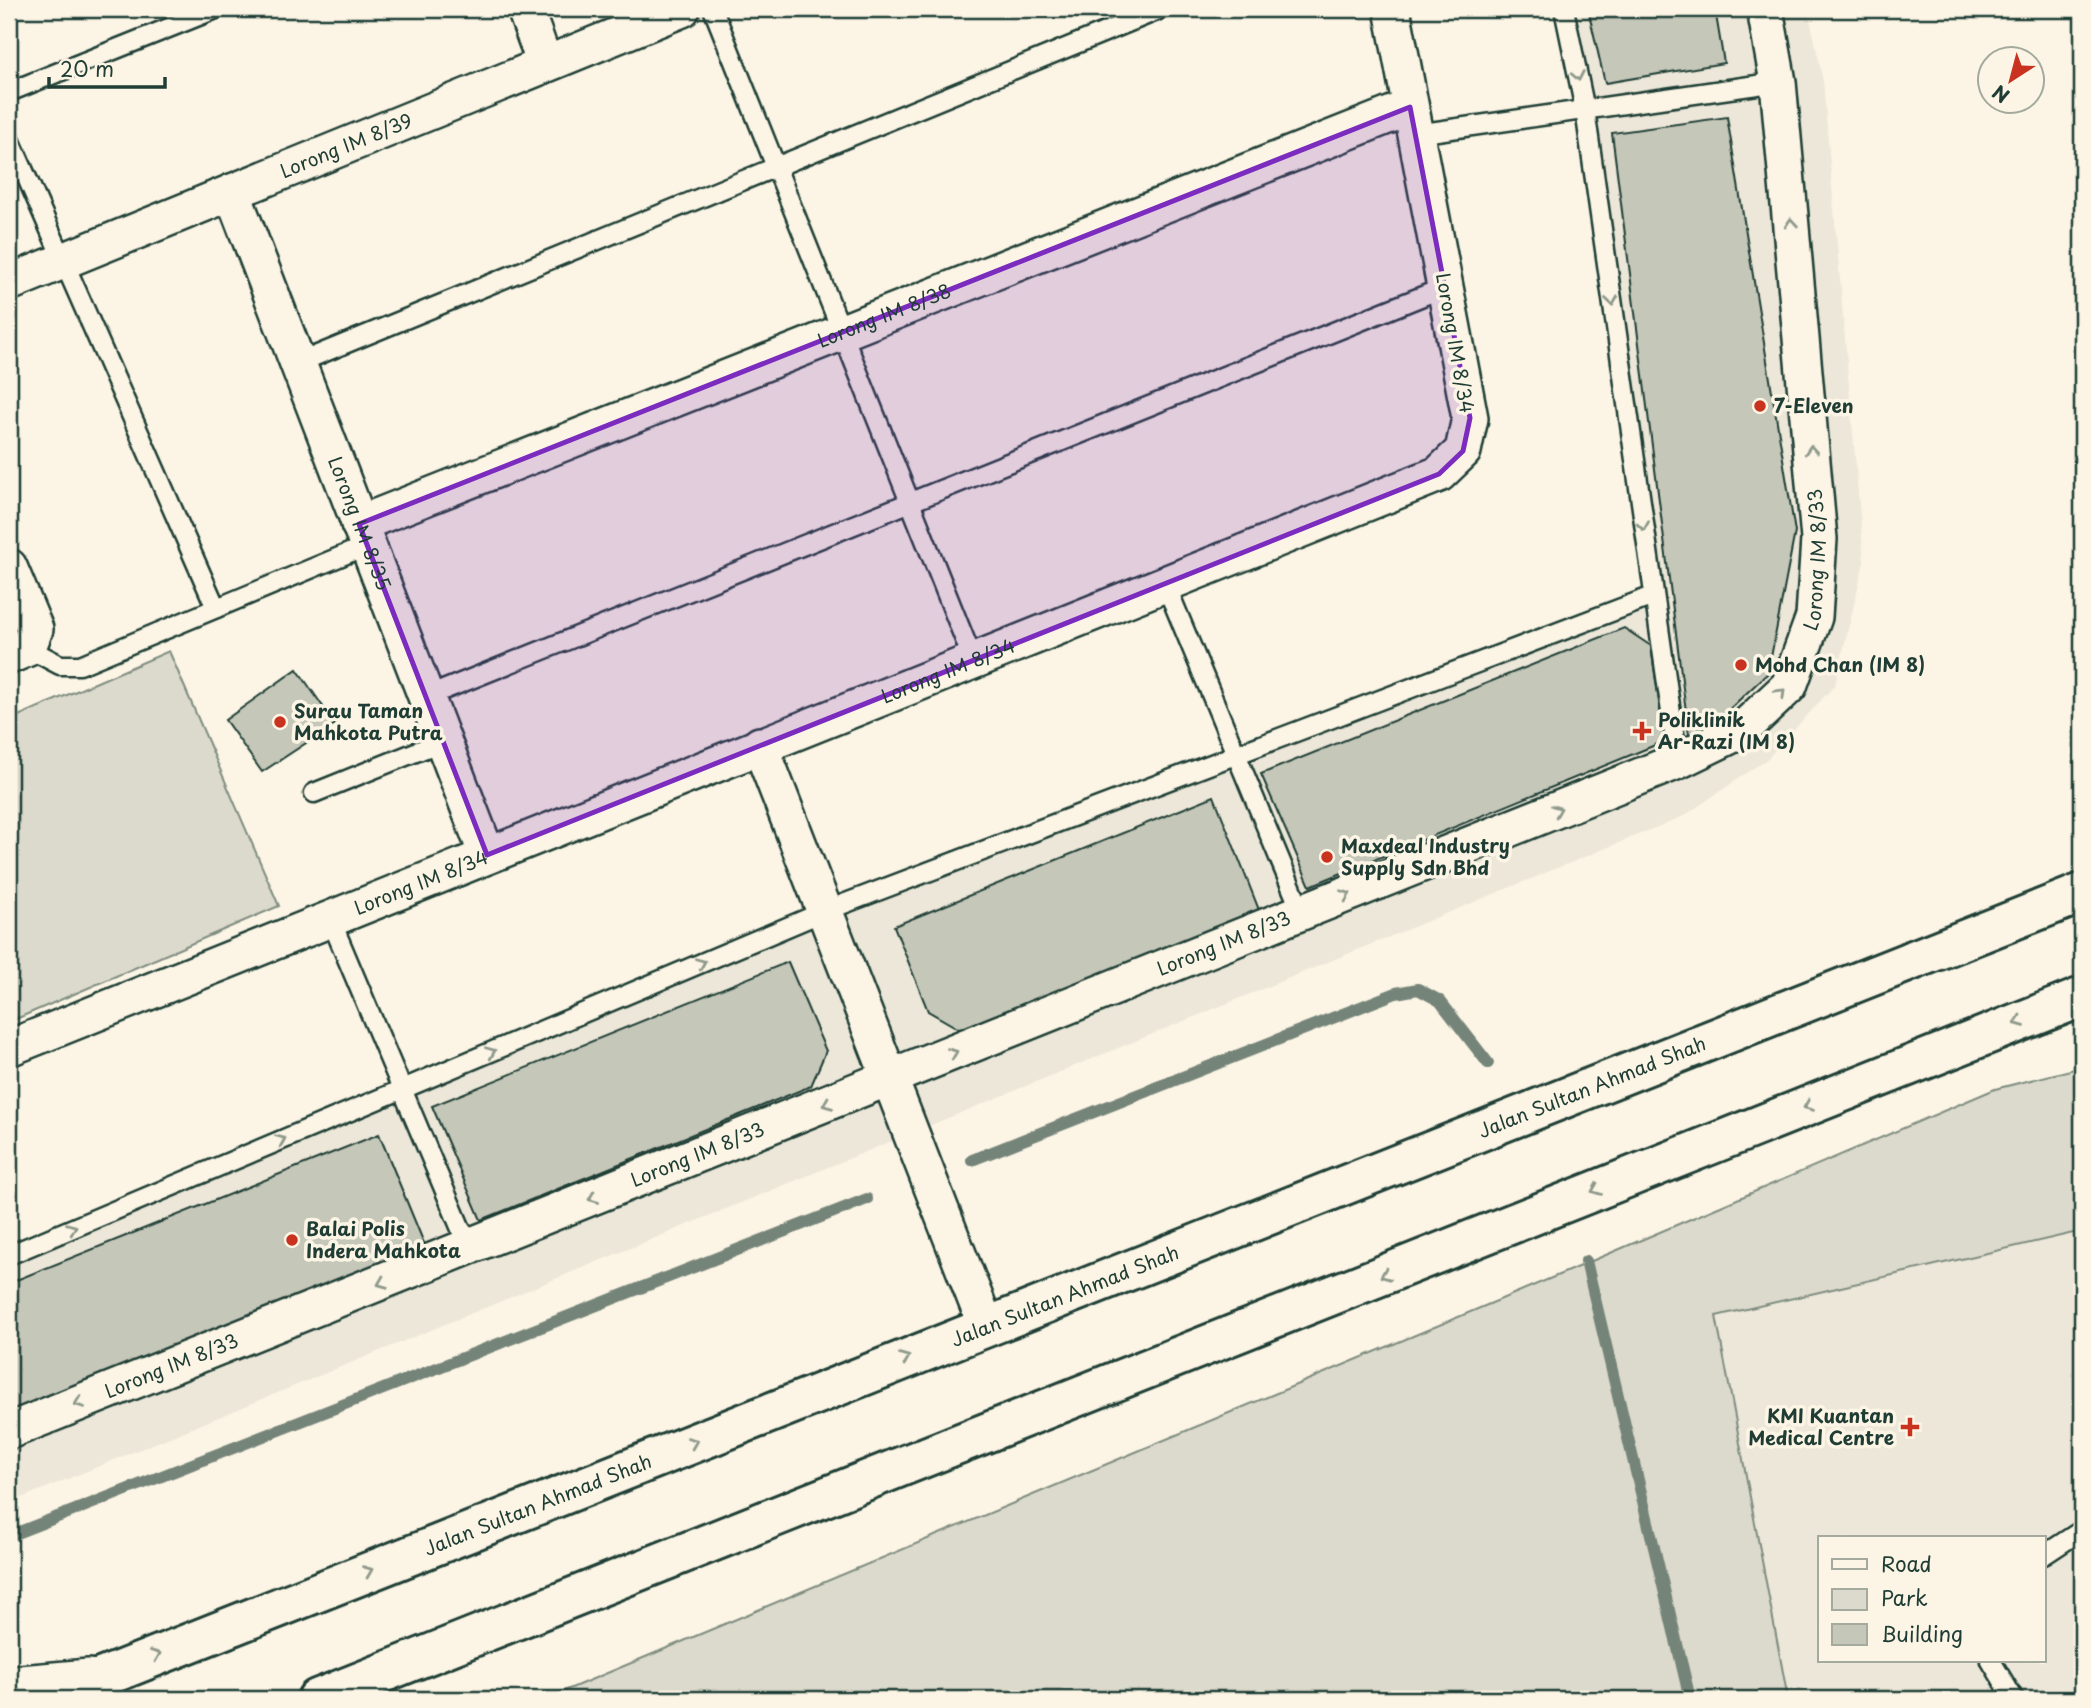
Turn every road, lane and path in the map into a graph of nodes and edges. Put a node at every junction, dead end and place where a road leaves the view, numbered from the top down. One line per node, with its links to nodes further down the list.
1 (216, 9): 11 (lane)
2 (525, 9): 9 (street)
3 (682, 9): 9 (street, Lorong IM 8/39)
4 (713, 9): 15 (lane)
5 (1161, 9): 15 (lane)
6 (1392, 9): 13 (street, Lorong IM 8/34)
7 (1564, 9): 12 (lane, one-way to 12)
8 (1765, 9): 10 (street, Lorong IM 8/33)
9 (545, 64): 16 (street, Lorong IM 8/39)
10 (1778, 82): 12 (lane); 34 (street, Lorong IM 8/33, one-way to 10)
11 (9, 92)
12 (1585, 110): 13 (lane); 26 (lane, one-way to 26)
13 (1413, 120): 19 (street, Lorong IM 8/34); 20 (street, Lorong IM 8/38)
14 (9, 137): 17 (lane)
15 (776, 166): 20 (lane); 21 (lane)
16 (232, 192): 17 (street, Lorong IM 8/39); 21 (street, Lorong IM 8/35)
17 (64, 261): 18 (street, Lorong IM 8/39); 27 (lane)
18 (9, 283)
19 (1445, 287): 22 (lane); 25 (street, Lorong IM 8/34)
20 (842, 333): 22 (lane); 23 (street, Lorong IM 8/38)
21 (298, 363): 23 (street, Lorong IM 8/35)
22 (910, 502): 29 (lane); 30 (lane)
23 (364, 535): 27 (lane); 30 (street, Lorong IM 8/35)
24 (9, 567): 28 (street)
25 (1165, 583): 29 (street, Lorong IM 8/34); 33 (lane)
26 (1653, 596): 33 (lane); 34 (lane)
27 (216, 608): 28 (lane)
28 (18, 652)
29 (973, 660): 32 (street, Lorong IM 8/34)
30 (426, 697): 31 (street, Lorong IM 8/35)
31 (443, 740): 35 (lane); 36 (street, Lorong IM 8/35)
32 (760, 745): 36 (street, Lorong IM 8/34); 38 (street)
33 (1236, 754): 38 (lane); 39 (lane)
34 (1678, 761): 39 (street, Lorong IM 8/33, one-way to 34)
35 (314, 793)
36 (487, 855): 40 (street, Lorong IM 8/34)
37 (2082, 893): 47 (main road, Jalan Sultan Ahmad Shah)
38 (825, 911): 43 (street); 44 (lane, one-way to 38)
39 (1302, 912): 43 (street, Lorong IM 8/33, one-way to 39)
40 (330, 918): 42 (street, Lorong IM 8/34); 44 (lane)
41 (2082, 997): 55 (main road, one-way to 55)
42 (9, 1048)
43 (890, 1079): 45 (street, Lorong IM 8/33, one-way to 45); 47 (street)
44 (402, 1089): 45 (lane); 46 (lane, one-way to 44)
45 (469, 1248): 48 (street, Lorong IM 8/33, one-way to 48)
46 (9, 1255)
47 (986, 1326): 52 (main road, Jalan Sultan Ahmad Shah, one-way to 47)
48 (9, 1432)
49 (2082, 1530): 50 (lane)
50 (2046, 1554)
51 (1992, 1662): 56 (lane)
52 (106, 1675): 53 (street); 54 (main road, Jalan Sultan Ahmad Shah)
53 (9, 1684)
54 (48, 1699)
55 (317, 1699)
56 (2014, 1699)

